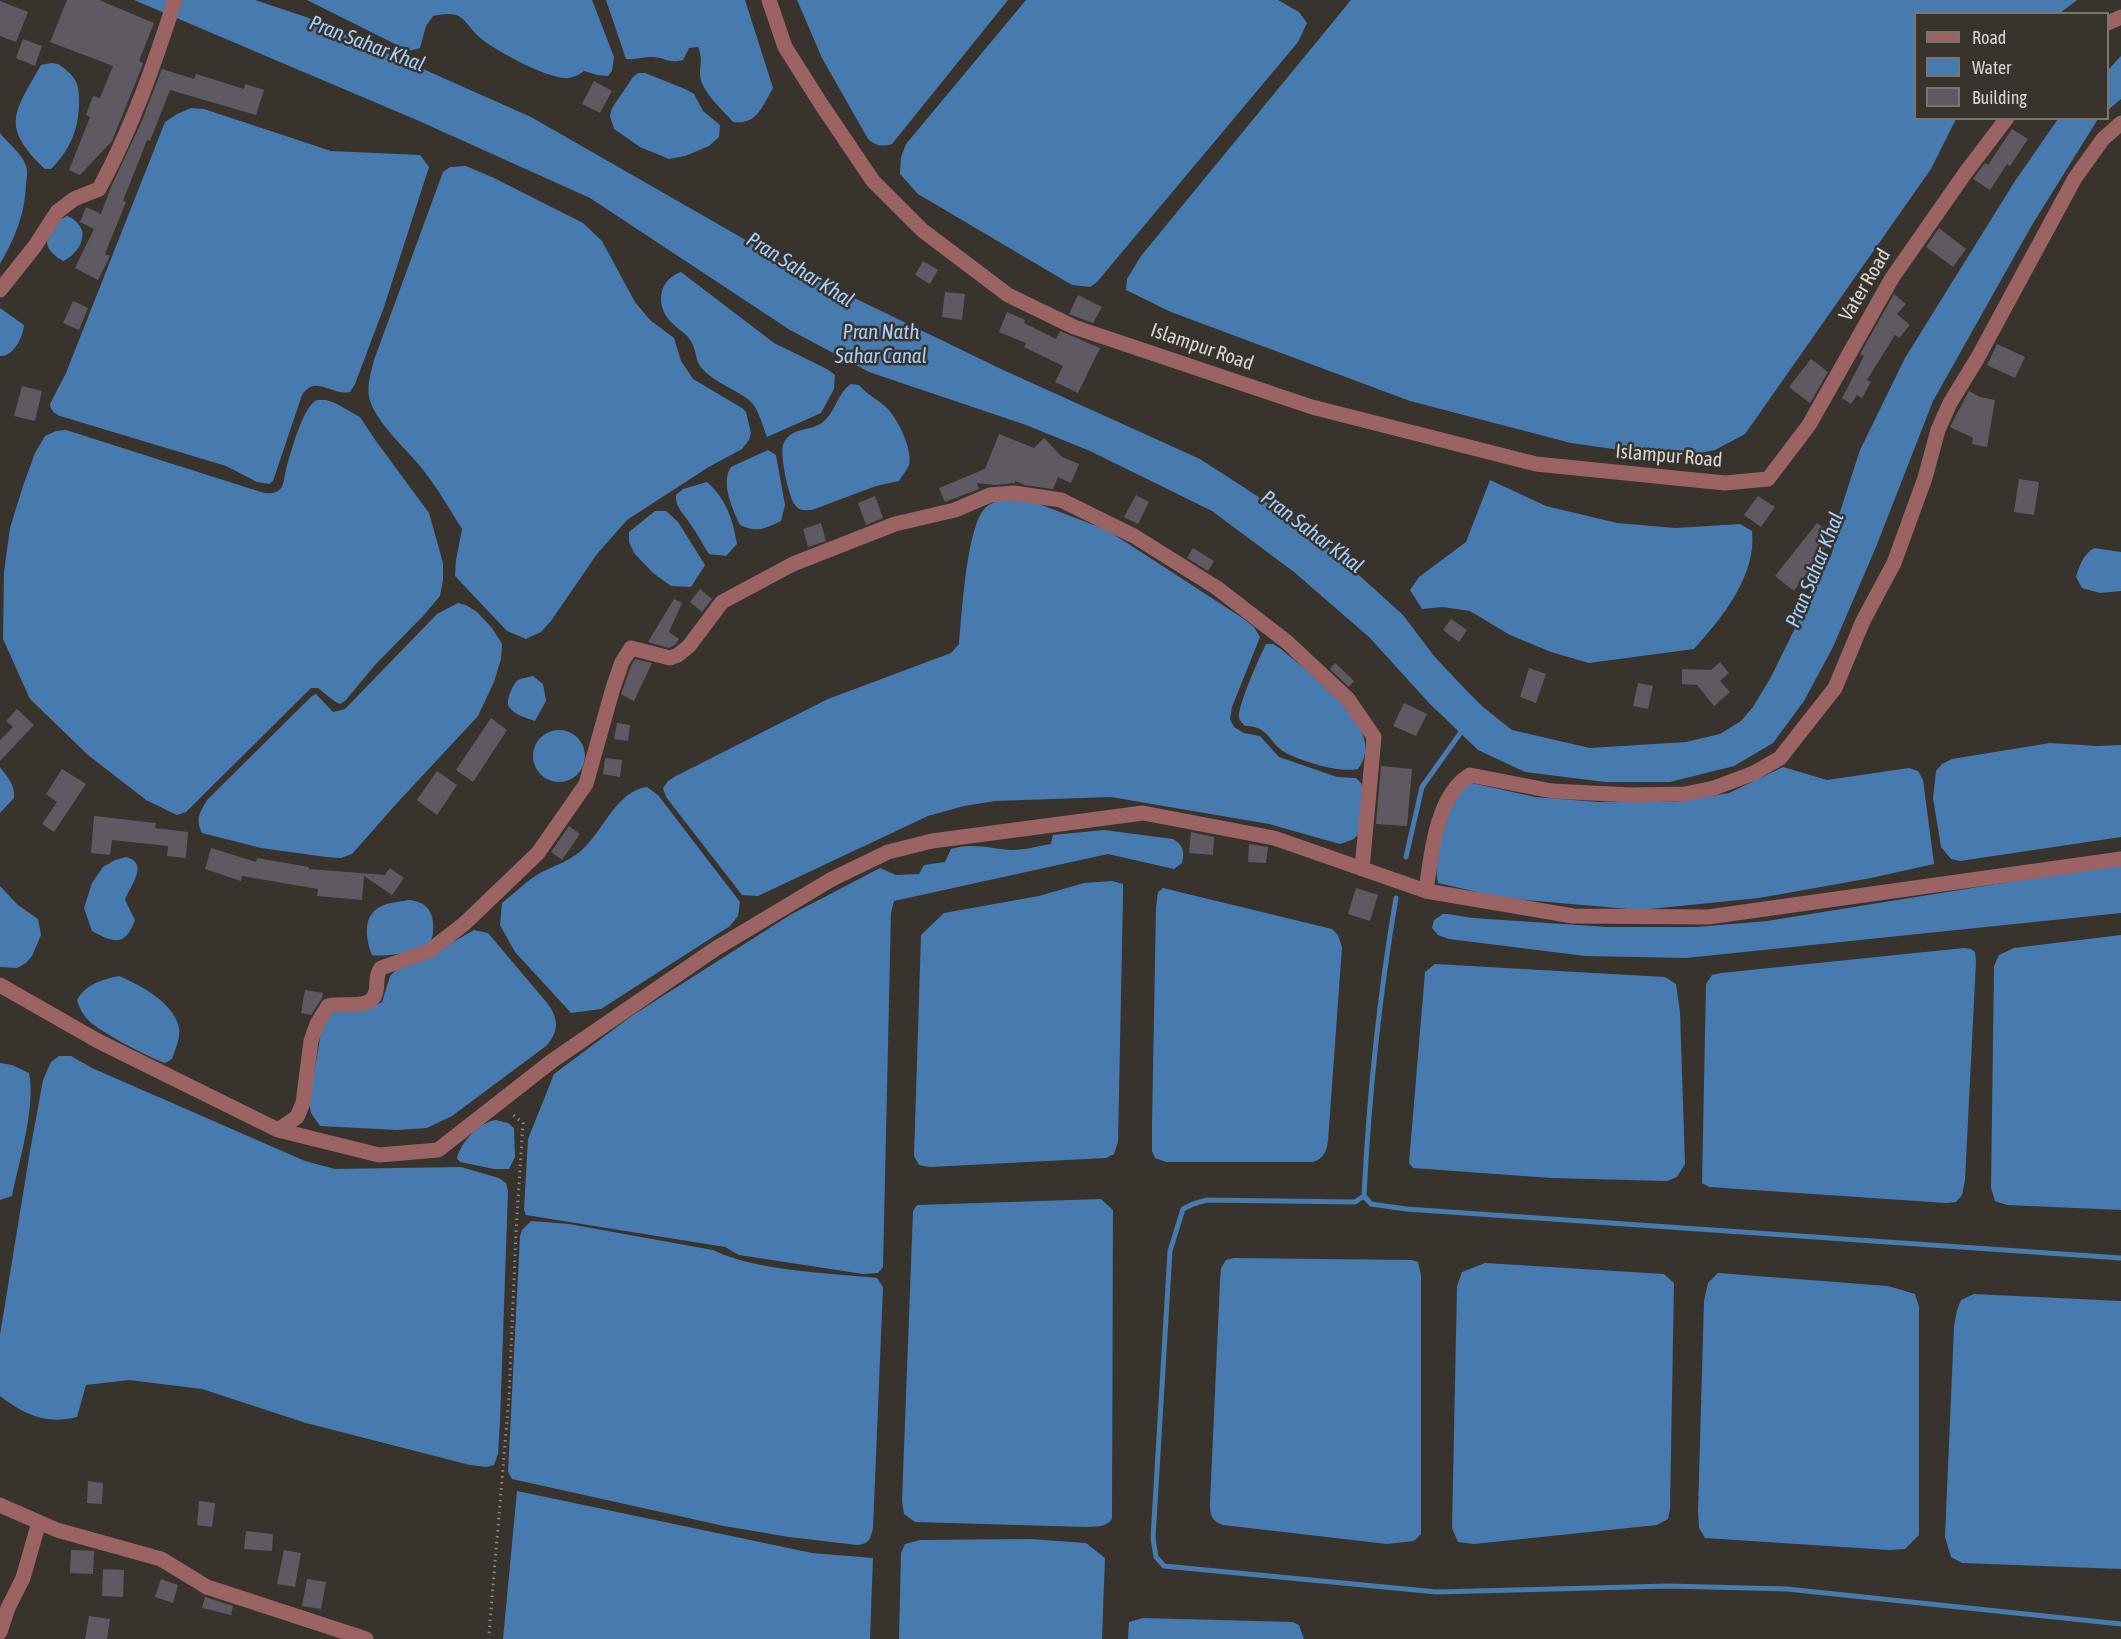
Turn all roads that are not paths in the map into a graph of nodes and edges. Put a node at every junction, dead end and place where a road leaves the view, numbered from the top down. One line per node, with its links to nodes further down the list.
1 (175, 0): 5 (street)
2 (769, 0): 6 (street, Islampur Road)
3 (2005, 120): 6 (street, Vater Road)
4 (2121, 123): 9 (street)
5 (0, 290)
6 (1768, 479)
7 (2121, 859): 9 (street)
8 (1362, 869): 9 (street); 11 (street); 11 (street)
9 (1426, 891)
10 (0, 985): 11 (street)
11 (279, 1130)
12 (0, 1505): 13 (street)
13 (39, 1522): 14 (street); 15 (street)
14 (0, 1632)
15 (366, 1639)

